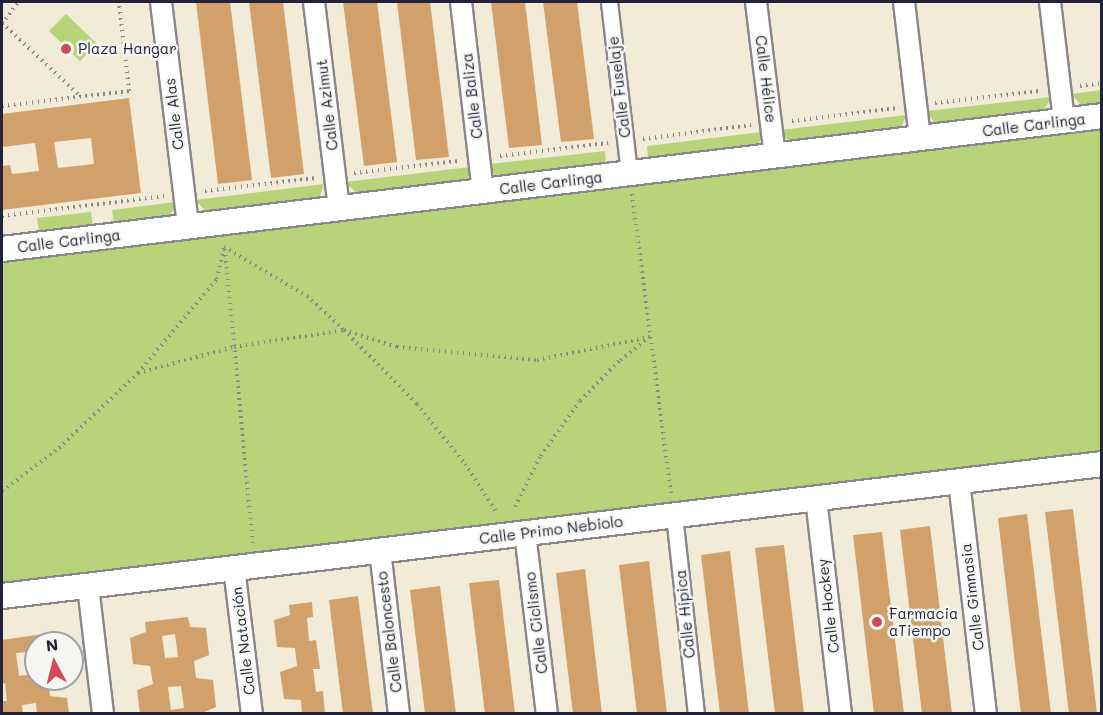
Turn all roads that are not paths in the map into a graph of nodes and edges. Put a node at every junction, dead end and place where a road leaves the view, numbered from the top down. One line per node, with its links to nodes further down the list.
1 (161, 2): 15 (street, Calle Alas)
2 (314, 2): 14 (street, Calle Azimut)
3 (461, 2): 13 (street, Calle Baliza)
4 (609, 2): 12 (street, Calle Fuselaje)
5 (756, 2): 11 (street, Calle Hélice)
6 (904, 2): 10 (street)
7 (1050, 2): 9 (street)
8 (1101, 117): 9 (street, Calle Carlinga)
9 (1064, 121): 10 (street, Calle Carlinga)
10 (920, 138): 11 (street, Calle Carlinga)
11 (775, 156): 12 (street, Calle Carlinga)
12 (629, 173): 13 (street, Calle Carlinga)
13 (483, 191): 14 (street, Calle Carlinga)
14 (339, 208): 15 (street, Calle Carlinga)
15 (188, 226): 16 (street, Calle Carlinga)
16 (2, 249)
17 (1101, 464): 18 (street, Calle Primo Nebiolo)
18 (959, 481): 19 (street, Calle Primo Nebiolo); 32 (street, Calle Gimnasia)
19 (816, 498): 20 (street, Calle Primo Nebiolo); 31 (street, Calle Hockey)
20 (674, 515): 21 (street, Calle Primo Nebiolo); 30 (street, Calle Hípica)
21 (517, 534): 22 (street, Calle Primo Nebiolo); 29 (street, Calle Ciclismo)
22 (380, 550): 23 (street, Calle Primo Nebiolo); 28 (street, Calle Baloncesto)
23 (244, 566): 24 (street, Calle Primo Nebiolo); 27 (street, Calle Natación)
24 (88, 586): 25 (street, Calle Primo Nebiolo); 26 (street)
25 (2, 596)
26 (103, 714)
27 (252, 714)
28 (399, 714)
29 (547, 714)
30 (696, 714)
31 (841, 714)
32 (986, 714)

